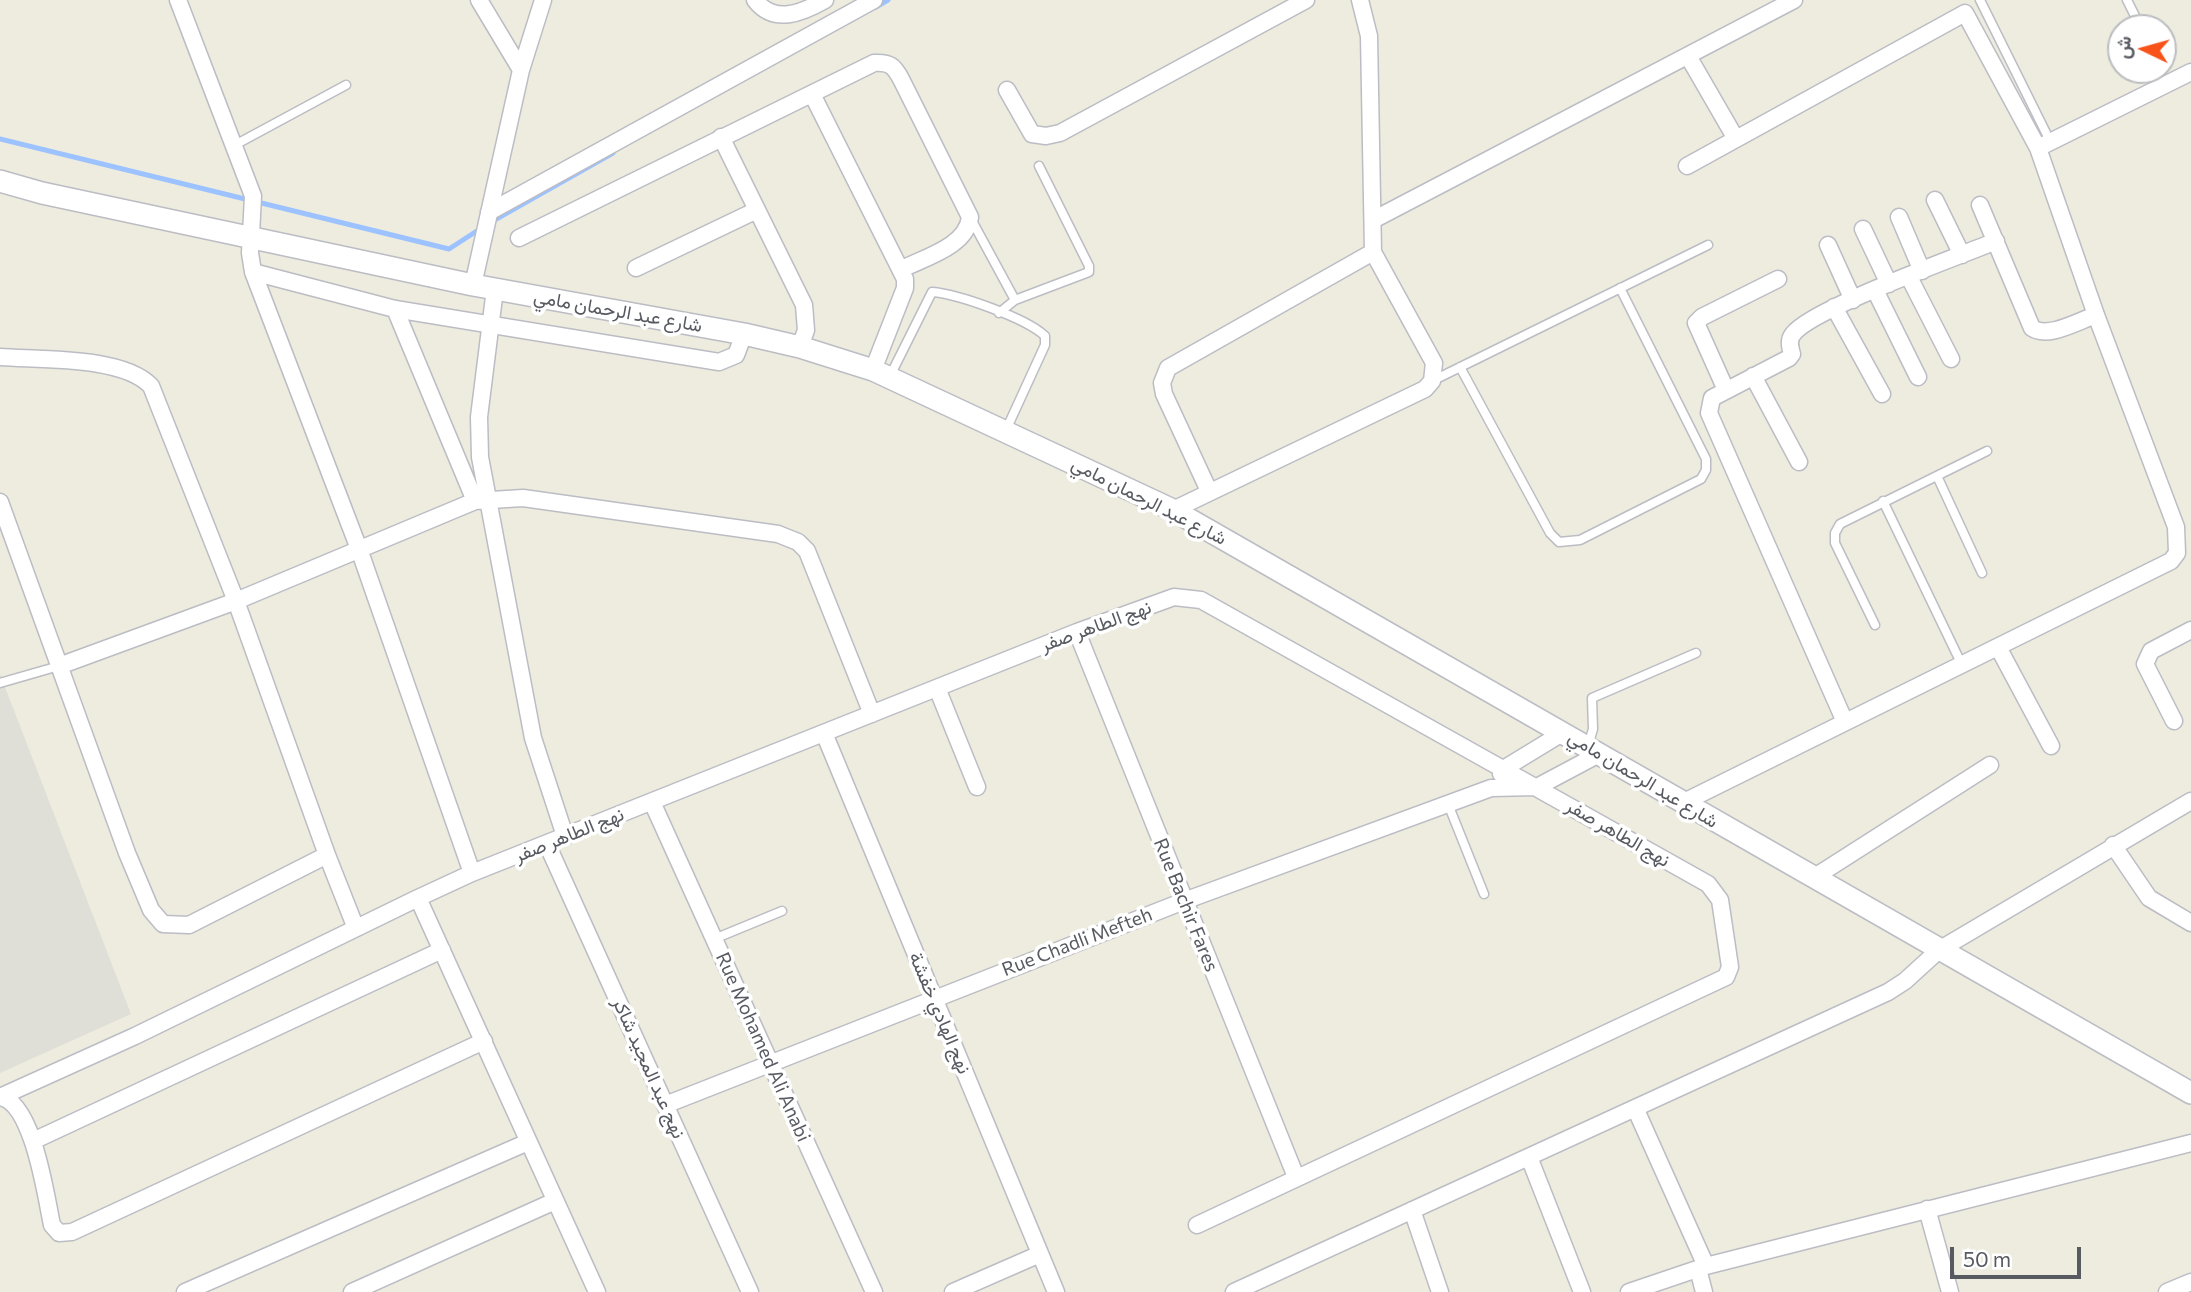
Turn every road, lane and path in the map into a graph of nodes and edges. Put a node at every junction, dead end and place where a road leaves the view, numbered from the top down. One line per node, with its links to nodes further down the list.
1 (178, 0): 21 (street)
2 (478, 0): 13 (street)
3 (544, 0): 13 (street)
4 (755, 0): 5 (street)
5 (825, 0)
6 (874, 0): 28 (street)
7 (1306, 0): 16 (street)
8 (1360, 0): 31 (street)
9 (1794, 0): 12 (street)
10 (1980, 0): 20 (lane)
11 (1961, 6): 19 (street); 20 (street)
12 (1688, 56): 19 (street); 31 (street)
13 (521, 70): 28 (street)
14 (2191, 72): 20 (street)
15 (346, 85): 21 (lane)
16 (1007, 90)
17 (812, 94): 18 (street); 29 (street); 41 (street)
18 (721, 137): 27 (street); 34 (street)
19 (1736, 139): 23 (street)
20 (2044, 145): 54 (street)
21 (233, 146): 33 (street)
22 (1039, 166): 49 (lane)
23 (1687, 166)
24 (0, 181): 33 (street, شارع عبد الرحمان مامي)
25 (1935, 200): 39 (street)
26 (1980, 205): 35 (street)
27 (757, 210): 40 (street); 57 (street)
28 (489, 212): 45 (street)
29 (970, 217): 41 (street); 49 (lane)
30 (1899, 217): 43 (street)
31 (1373, 220): 38 (street)
32 (1863, 229): 46 (street)
33 (250, 237): 42 (street); 45 (street, شارع عبد الرحمان مامي)
34 (519, 238)
35 (1996, 241): 39 (street); 54 (street)
36 (1708, 245): 47 (lane)
37 (1828, 245): 50 (street)
38 (1373, 252): 64 (street); 71 (street)
39 (1962, 255): 43 (street)
40 (636, 268)
41 (902, 269): 61 (street)
42 (253, 272): 52 (street); 76 (street)
43 (1915, 274): 46 (street); 59 (street)
44 (1778, 279): 65 (street)
45 (473, 285): 48 (street, شارع عبد الرحمان مامي)
46 (1882, 287): 50 (street); 63 (street)
47 (1620, 288): 60 (lane); 60 (lane)
48 (495, 289): 55 (street); 56 (street, شارع عبد الرحمان مامي)
49 (1015, 300): 53 (lane)
50 (1853, 300): 51 (street)
51 (1834, 307): 62 (street); 66 (street)
52 (395, 309): 55 (street); 72 (street)
53 (999, 313): 61 (lane); 67 (lane)
54 (2095, 315): 82 (street)
55 (491, 326): 56 (street); 72 (street)
56 (744, 334): 57 (street, شارع عبد الرحمان مامي)
57 (800, 347): 61 (street, شارع عبد الرحمان مامي)
58 (0, 357): 78 (street)
59 (1951, 359)
60 (1460, 367): 64 (lane)
61 (882, 374): 67 (street, شارع عبد الرحمان مامي)
62 (1753, 376): 65 (street); 69 (street)
63 (1918, 377)
64 (1432, 381): 71 (street)
65 (1726, 390): 90 (street)
66 (1882, 394)
67 (1006, 430): 75 (street, شارع عبد الرحمان مامي)
68 (1987, 451): 70 (lane)
69 (1799, 462)
70 (1937, 476): 74 (lane); 77 (lane)
71 (1209, 491): 75 (street)
72 (481, 500): 76 (street); 88 (street); 104 (street)
73 (0, 502): 85 (street)
74 (1883, 502): 79 (lane); 84 (lane)
75 (1173, 510): 91 (street, شارع عبد الرحمان مامي)
76 (359, 549): 78 (street); 108 (street)
77 (1982, 573)
78 (236, 601): 85 (street); 107 (street)
79 (1875, 625)
80 (2191, 629): 89 (street)
81 (1077, 632): 87 (street, نهج الطاهر صفر); 96 (street, نهج الطاهر صفر); 112 (street, Rue Bachir Fares)
82 (1998, 647): 84 (street); 93 (street)
83 (1696, 653): 94 (lane)
84 (1962, 665): 90 (street)
85 (59, 666): 86 (lane); 107 (street)
86 (0, 683)
87 (937, 688): 88 (street, نهج الطاهر صفر); 97 (street)
88 (872, 714): 92 (street, نهج الطاهر صفر)
89 (2175, 721)
90 (1845, 722): 102 (street)
91 (1564, 732): 94 (street, شارع عبد الرحمان مامي); 96 (street)
92 (824, 733): 101 (street, نهج الطاهر صفر); 119 (street, نهج الهادي خفشة)
93 (2050, 746)
94 (1594, 749): 98 (street); 102 (street, شارع عبد الرحمان مامي)
95 (1990, 765): 109 (street)
96 (1505, 768): 98 (street, نهج الطاهر صفر); 99 (street)
97 (977, 787)
98 (1537, 787): 99 (street, Rue Chadli Mefteh); 130 (street, نهج الطاهر صفر)
99 (1491, 788): 103 (street, Rue Chadli Mefteh)
100 (2191, 801): 106 (street)
101 (652, 802): 104 (street, نهج الطاهر صفر); 116 (street, Rue Mohamed Ali Anabi)
102 (1682, 803): 109 (street, شارع عبد الرحمان مامي)
103 (1448, 804): 110 (lane); 112 (street, Rue Chadli Mefteh)
104 (565, 836): 105 (street, نهج الطاهر صفر)
105 (547, 844): 108 (street, نهج الطاهر صفر); 124 (street, نهج عبد المجيد شاكر)
106 (2113, 845): 114 (street); 118 (street)
107 (327, 855): 115 (street)
108 (472, 873): 111 (street, نهج الطاهر صفر)
109 (1813, 878): 118 (street, شارع عبد الرحمان مامي)
110 (1484, 894)
111 (418, 898): 115 (street, نهج الطاهر صفر); 117 (street)
112 (1184, 901): 119 (street, Rue Chadli Mefteh); 130 (street, Rue Bachir Fares)
113 (782, 911): 116 (lane)
114 (2191, 923)
115 (355, 926): 123 (street, نهج الطاهر صفر)
116 (714, 939): 121 (street, Rue Mohamed Ali Anabi)
117 (442, 950): 120 (street); 126 (street)
118 (1939, 950): 122 (street, شارع عبد الرحمان مامي); 125 (street)
119 (933, 998): 121 (street, Rue Chadli Mefteh); 135 (street, نهج الهادي خفشة)
120 (484, 1041): 126 (street); 127 (street)
121 (771, 1065): 124 (street, Rue Chadli Mefteh); 142 (street, Rue Mohamed Ali Anabi)
122 (2191, 1093)
123 (0, 1097): 126 (street)
124 (665, 1105): 141 (street, نهج عبد المجيد شاكر)
125 (1636, 1110): 129 (street); 136 (street)
126 (33, 1141)
127 (528, 1142): 131 (street); 138 (street)
128 (2191, 1143): 132 (street)
129 (1529, 1157): 133 (street); 147 (street)
130 (1296, 1177): 134 (street)
131 (555, 1201): 139 (street); 140 (street)
132 (1927, 1209): 136 (street); 150 (street)
133 (1412, 1210): 145 (street); 146 (street)
134 (1197, 1225)
135 (1040, 1254): 143 (street); 144 (street, نهج الهادي خفشة)
136 (1702, 1268): 148 (street); 149 (street)
137 (2191, 1282): 151 (street)
138 (185, 1292)
139 (352, 1292)
140 (597, 1292)
141 (750, 1292)
142 (874, 1292)
143 (953, 1292)
144 (1056, 1292)
145 (1234, 1292)
146 (1440, 1292)
147 (1581, 1292)
148 (1629, 1292)
149 (1704, 1292)
150 (1950, 1292)
151 (2167, 1292)

